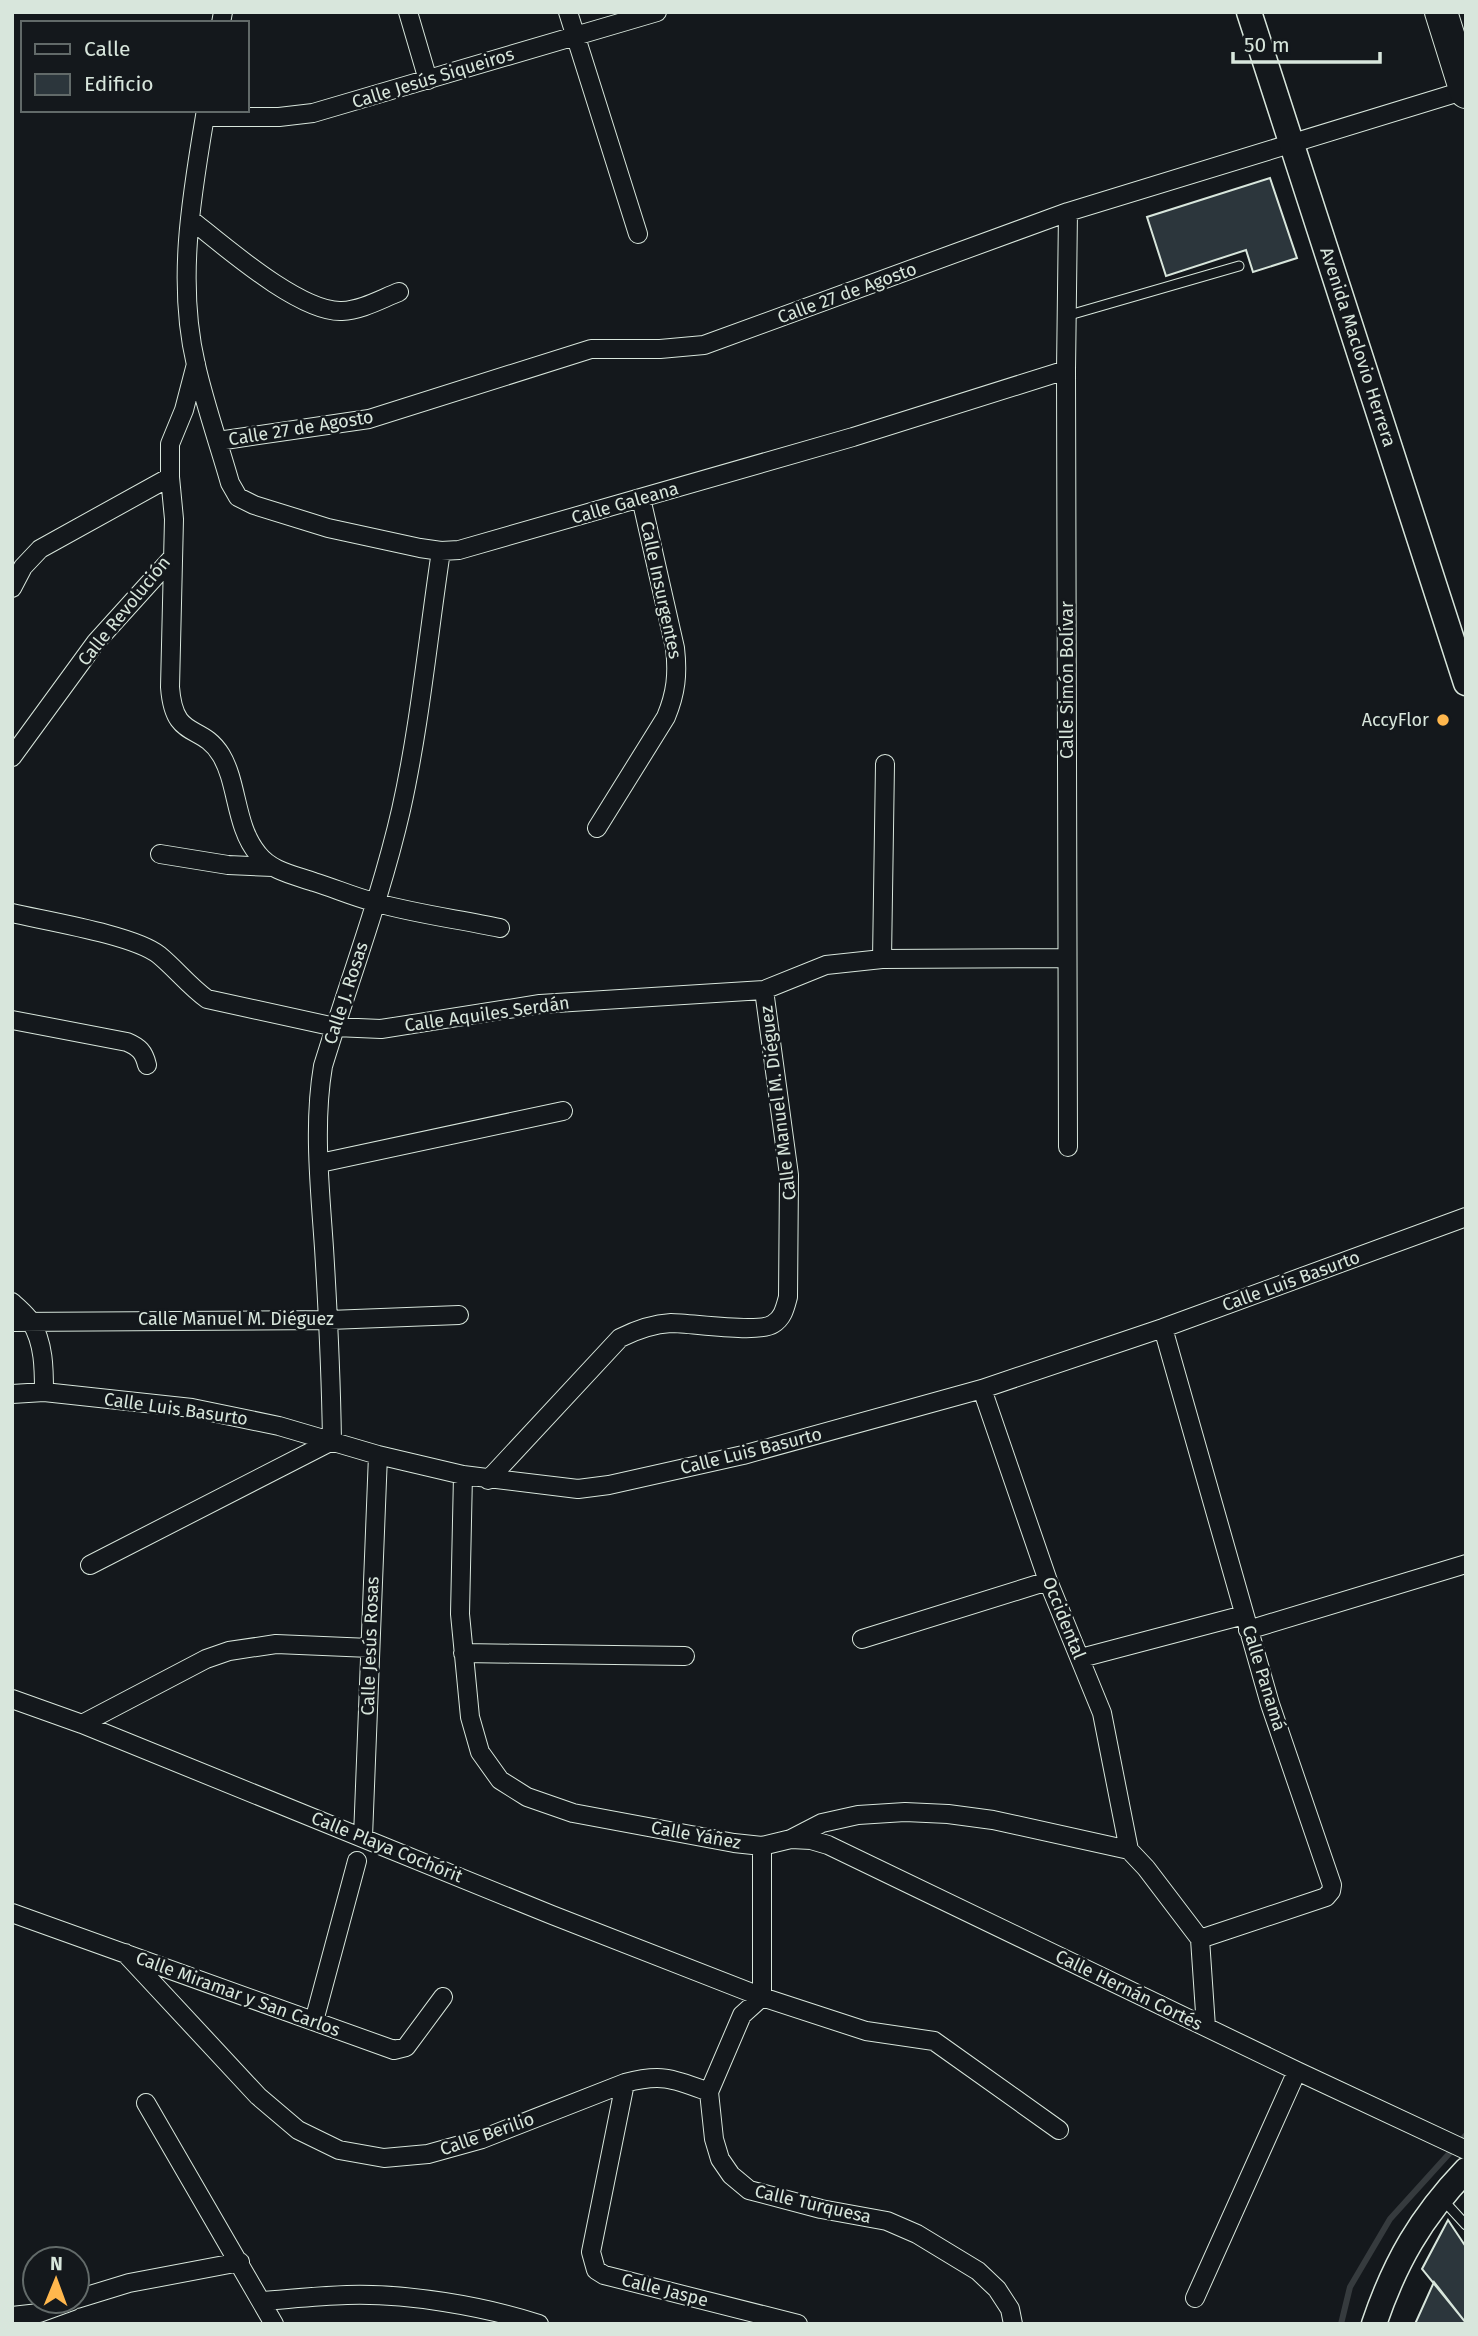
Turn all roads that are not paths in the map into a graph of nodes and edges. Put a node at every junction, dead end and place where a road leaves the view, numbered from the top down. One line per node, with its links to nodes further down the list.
1 (408, 12): 7 (street)
2 (568, 12): 6 (street)
3 (657, 12): 6 (street, Calle Jesús Siqueiros)
4 (1249, 12): 10 (street, Avenida Maclovio Herrera)
5 (1441, 12): 8 (highway)
6 (575, 35): 7 (street, Calle Jesús Siqueiros); 13 (street)
7 (428, 80): 9 (street, Calle Jesús Siqueiros)
8 (1466, 91): 10 (street, Calle 27 de Agosto)
9 (206, 114): 12 (street, Calle Revolución)
10 (1291, 145): 11 (street, Calle 27 de Agosto); 25 (street, Avenida Maclovio Herrera)
11 (1068, 212): 16 (street, Calle Simón Bolívar); 19 (street, Calle 27 de Agosto)
12 (190, 219): 15 (street); 17 (street, Calle Revolución)
13 (638, 234)
14 (1239, 266): 16 (lane)
15 (399, 292)
16 (1066, 316): 18 (street, Calle Simón Bolívar)
17 (195, 364): 19 (street, Calle Revolución); 20 (street, Calle Revolución)
18 (1066, 370): 21 (street, Calle Galeana); 34 (street, Calle Simón Bolívar)
19 (218, 441): 22 (street, Calle Galeana)
20 (170, 477): 23 (street, Calle Revolución); 24 (street)
21 (641, 498): 22 (street, Calle Galeana); 28 (street, Calle Insurgentes)
22 (441, 551): 31 (street, Calle J. Rosas)
23 (172, 558): 26 (street, Calle Revolución); 30 (street)
24 (12, 588)
25 (1466, 683)
26 (12, 757)
27 (885, 764): 35 (street)
28 (597, 828)
29 (160, 854): 30 (street)
30 (273, 867): 31 (street)
31 (375, 902): 33 (street); 38 (street, Calle J. Rosas)
32 (12, 913): 38 (street, Calle Aquiles Serdán)
33 (500, 928)
34 (1067, 958): 35 (street, Calle Aquiles Serdán); 41 (street, Calle Simón Bolívar)
35 (882, 959): 36 (street, Calle Aquiles Serdán)
36 (764, 990): 38 (street, Calle Aquiles Serdán); 56 (street, Calle Manuel M. Diéguez)
37 (12, 1020): 39 (street)
38 (335, 1027): 42 (street, Calle J. Rosas)
39 (147, 1065)
40 (564, 1111): 42 (street)
41 (1068, 1147)
42 (320, 1163): 46 (street, Calle J. Rosas)
43 (1466, 1217): 49 (street, Calle Luis Basurto)
44 (12, 1302): 48 (street)
45 (459, 1315): 46 (street, Calle Manuel M. Diéguez)
46 (329, 1320): 48 (street, Calle Manuel M. Diéguez); 53 (street, Calle J. Rosas)
47 (12, 1321): 48 (street, Calle Manuel M. Diéguez)
48 (31, 1322): 51 (street)
49 (1163, 1328): 50 (street, Calle Luis Basurto); 60 (street, Calle Panamá)
50 (982, 1390): 56 (street, Calle Luis Basurto); 59 (street, Occidental)
51 (44, 1392): 52 (street, Calle Luis Basurto); 53 (street, Calle Luis Basurto)
52 (12, 1394)
53 (332, 1441): 54 (street, Calle Luis Basurto); 58 (street)
54 (378, 1455): 55 (street, Calle Luis Basurto); 62 (street, Calle Jesús Rosas)
55 (463, 1475): 56 (street, Calle Luis Basurto); 63 (street, Calle Yáñez)
56 (488, 1480)
57 (1466, 1564): 60 (street)
58 (90, 1565)
59 (1048, 1581): 61 (street); 65 (street, Occidental)
60 (1246, 1623): 65 (street); 74 (street, Calle Panamá)
61 (862, 1639)
62 (370, 1648): 67 (street); 68 (street, Calle Jesús Rosas)
63 (463, 1653): 64 (street); 70 (street, Calle Yáñez)
64 (685, 1656)
65 (1081, 1658): 71 (street, Occidental)
66 (12, 1699): 67 (street, Calle Playa Cochórit)
67 (82, 1724): 68 (street, Calle Playa Cochórit)
68 (363, 1837): 77 (street, Calle Playa Cochórit)
69 (791, 1839): 70 (street, Calle Yáñez); 71 (street, Calle Yáñez); 79 (street, Calle Hernán Cortés)
70 (762, 1846): 77 (street)
71 (1129, 1850): 74 (street)
72 (357, 1861): 78 (street)
73 (12, 1913): 75 (street, Calle Miramar y San Carlos)
74 (1200, 1939): 79 (street)
75 (125, 1953): 78 (street, Calle Miramar y San Carlos); 81 (street, Calle Berilio)
76 (443, 1997): 78 (street, Calle Miramar y San Carlos)
77 (762, 1997): 82 (street, Calle Turquesa); 84 (street, Calle Playa Cochórit)
78 (314, 2021)
79 (1206, 2027): 80 (street, Calle Hernán Cortés)
80 (1297, 2071): 85 (street, Calle Hernán Cortés); 91 (street)
81 (625, 2083): 82 (street, Calle Berilio); 97 (street, Calle Jaspe)
82 (709, 2092): 98 (street, Calle Turquesa)
83 (146, 2103): 89 (street)
84 (1059, 2130)
85 (1466, 2150)
86 (1466, 2170): 87 (street)
87 (1440, 2197): 88 (lane); 99 (street)
88 (1466, 2225)
89 (240, 2262): 90 (street); 92 (street)
90 (91, 2295)
91 (1195, 2298)
92 (261, 2301): 95 (street); 96 (street)
93 (12, 2316): 94 (street)
94 (45, 2319)
95 (274, 2324)
96 (539, 2324)
97 (798, 2324)
98 (1013, 2324)
99 (1374, 2324)

